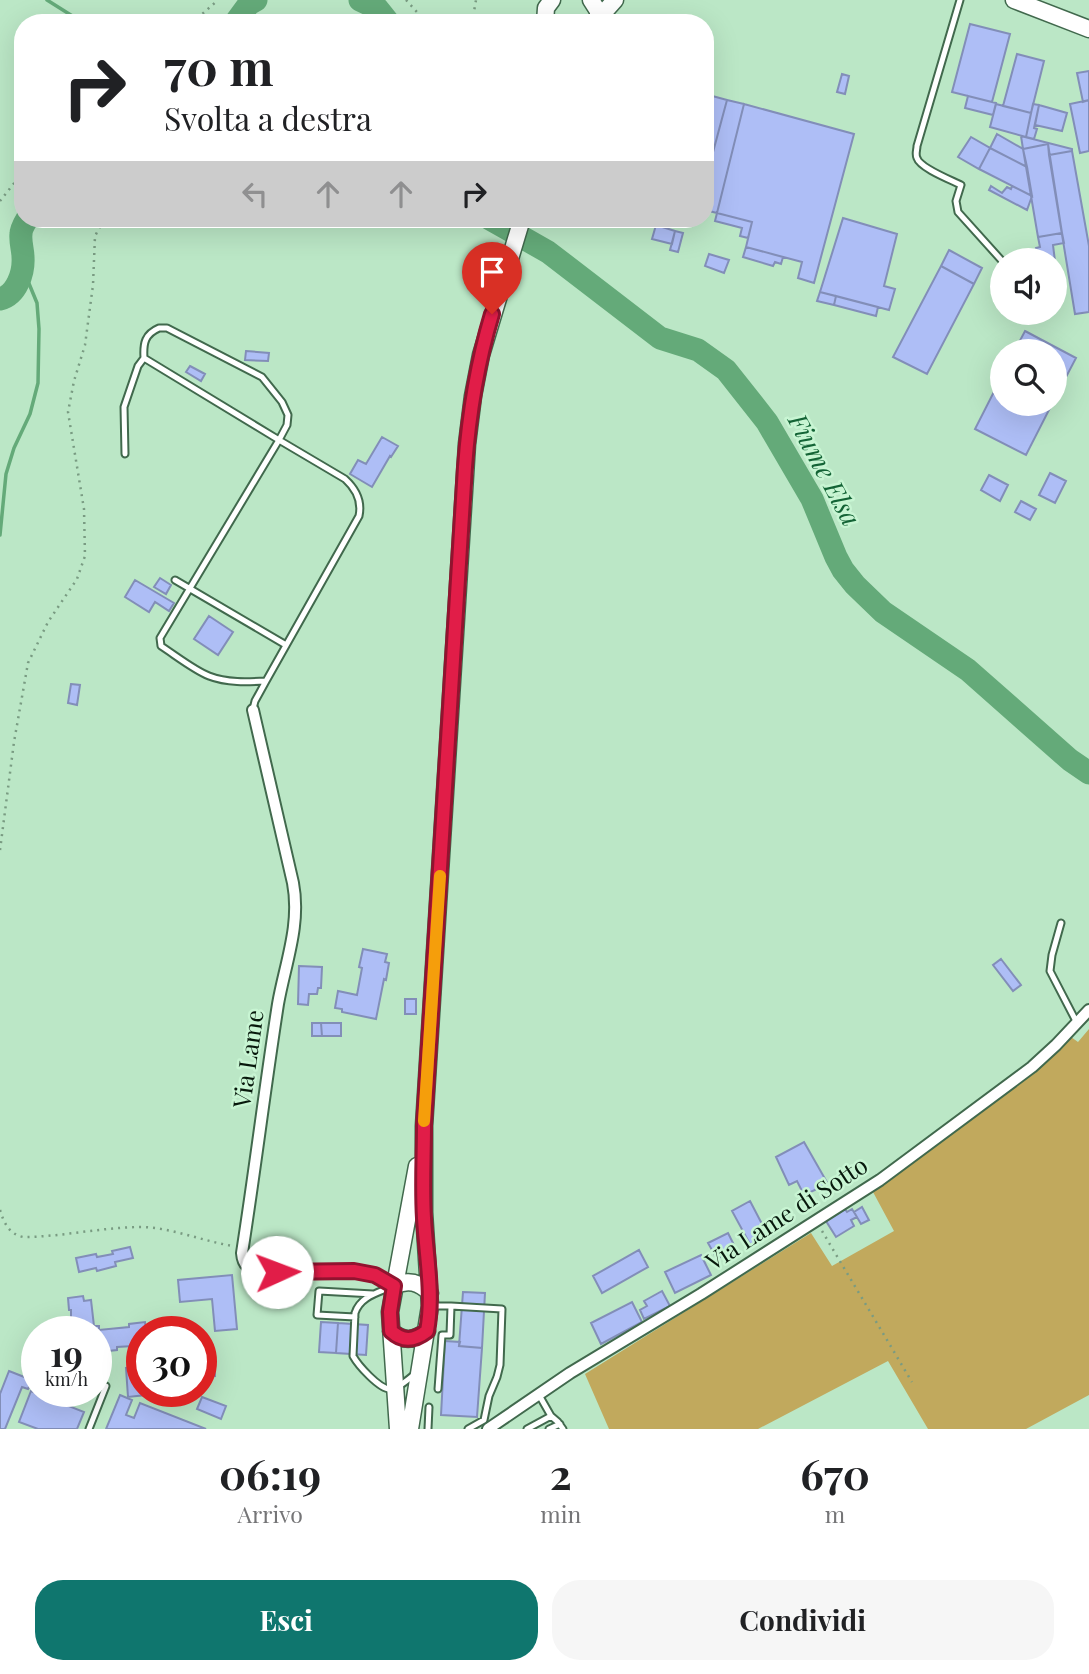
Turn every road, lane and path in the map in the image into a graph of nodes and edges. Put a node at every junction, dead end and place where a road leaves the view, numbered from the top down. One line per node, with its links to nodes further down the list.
1 (218, 0): 6 (path)
2 (406, 0): 7 (path)
3 (615, 0): 8 (main road)
4 (960, 0): 14 (lane)
5 (1014, 0): 9 (main road)
6 (202, 14)
7 (419, 14)
8 (604, 14)
9 (1089, 29)
10 (14, 183): 11 (path)
11 (0, 201)
12 (98, 228): 23 (path)
13 (519, 228): 27 (main road)
14 (991, 248)
15 (144, 358): 16 (lane); 16 (lane); 17 (lane)
16 (279, 440): 19 (lane); 20 (lane)
17 (125, 454)
18 (175, 580): 19 (lane)
19 (190, 588): 20 (lane); 21 (lane)
20 (286, 645): 21 (lane)
21 (266, 681): 22 (lane)
22 (253, 710): 30 (street, Via Lame)
23 (0, 850)
24 (1061, 922): 26 (lane)
25 (1089, 1010): 26 (street, Via Lame di Sotto)
26 (1077, 1023): 29 (street, Via Lame di Sotto)
27 (424, 1125): 31 (main road); 33 (main road)
28 (0, 1210): 30 (path)
29 (816, 1222): 39 (path); 42 (street, Via Lame di Sotto)
30 (243, 1247): 31 (street)
31 (394, 1286): 32 (lane); 33 (main road); 36 (main road)
32 (373, 1294): 35 (lane); 35 (lane)
33 (430, 1300): 34 (lane); 37 (main road)
34 (451, 1306): 41 (lane); 52 (lane)
35 (355, 1317): 40 (lane)
36 (391, 1331): 37 (main road); 40 (main road)
37 (427, 1331): 38 (main road)
38 (419, 1372): 40 (lane); 50 (main road)
39 (912, 1382)
40 (395, 1388): 49 (main road)
41 (438, 1389)
42 (538, 1394): 45 (lane); 53 (street, Via Lame di Sotto)
43 (98, 1407): 48 (lane)
44 (429, 1407): 51 (lane)
45 (551, 1416): 46 (lane); 47 (lane)
46 (544, 1419): 54 (lane); 55 (lane)
47 (561, 1426): 55 (lane)
48 (89, 1429)
49 (398, 1429)
50 (410, 1429)
51 (428, 1429)
52 (468, 1429)
53 (488, 1429)
54 (527, 1429)
55 (549, 1429)

